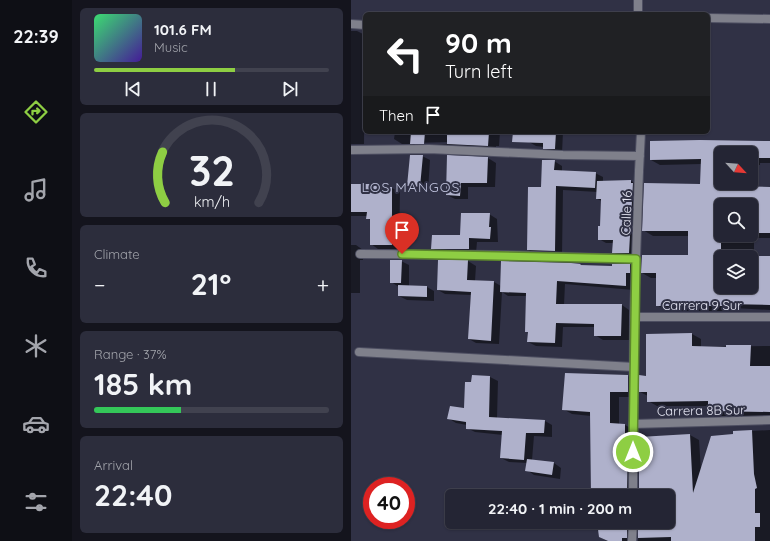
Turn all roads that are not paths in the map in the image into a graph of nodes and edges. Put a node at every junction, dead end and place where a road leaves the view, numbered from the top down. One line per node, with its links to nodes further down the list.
1 (638, 0): 2 (street)
2 (638, 12)
3 (710, 18): 4 (street)
4 (770, 19)
5 (351, 24): 6 (street)
6 (363, 25)
7 (641, 134): 9 (street, Calle 16)
8 (351, 150): 9 (street)
9 (640, 156): 11 (street, Calle 16)
10 (360, 254): 11 (street)
11 (636, 259): 12 (street, Calle 16)
12 (634, 317): 13 (street, Carrera 9 Sur); 15 (street, Calle 16)
13 (770, 317)
14 (359, 352): 15 (street)
15 (634, 367): 17 (street, Calle 16)
16 (770, 420): 17 (street, Carrera 8B Sur)
17 (633, 424): 18 (street, Calle 16)
18 (633, 489)
19 (633, 529): 20 (street)
20 (633, 541)

